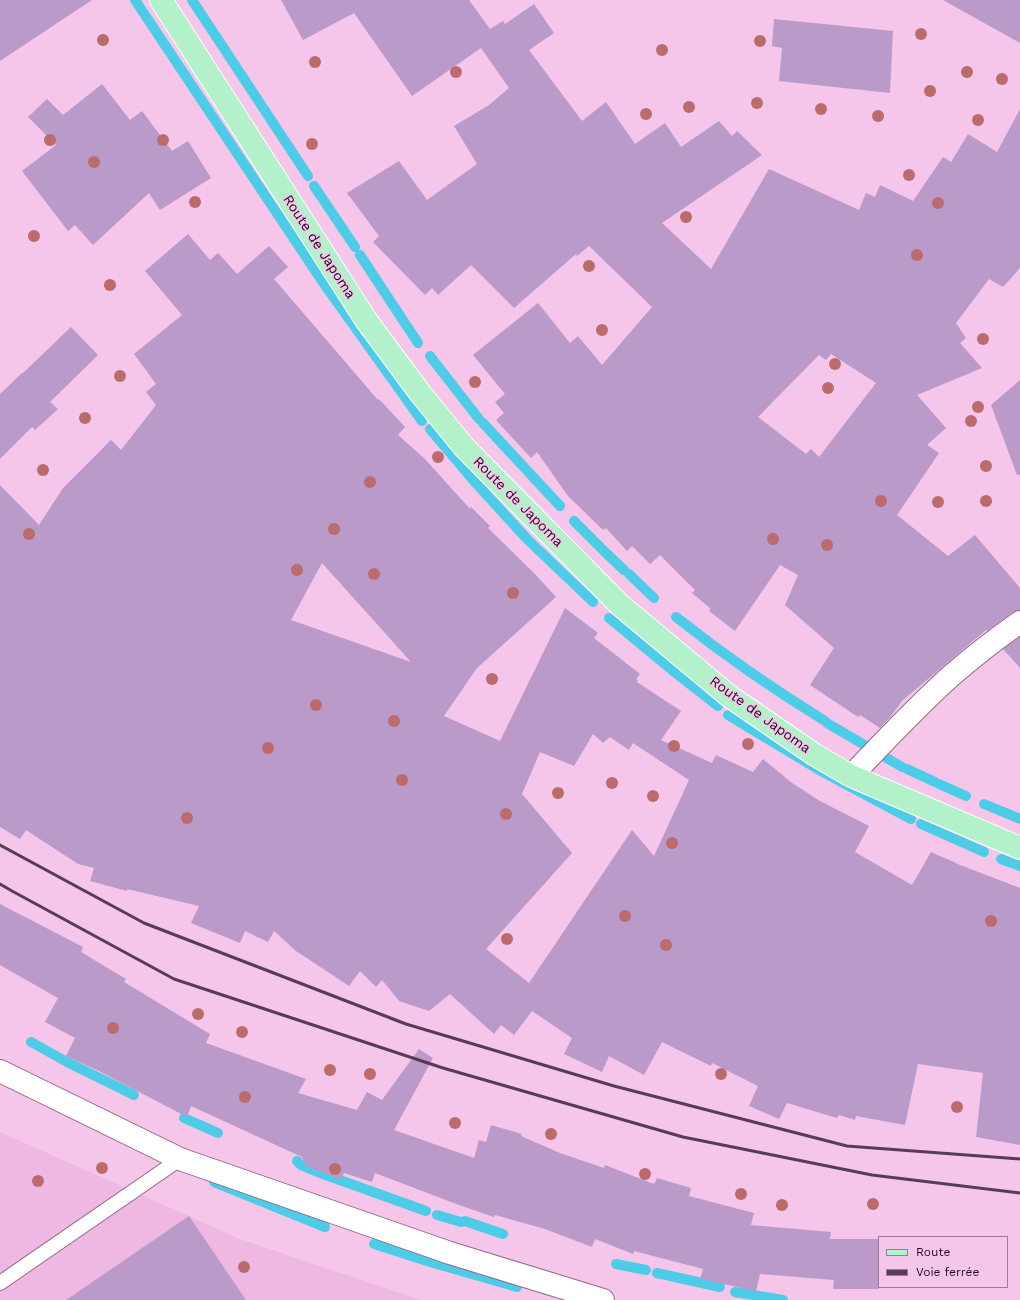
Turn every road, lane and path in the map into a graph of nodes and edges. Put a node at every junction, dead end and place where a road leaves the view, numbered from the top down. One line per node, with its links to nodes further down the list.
1 (162, 0): 3 (main road, Route de Japoma)
2 (1020, 622): 3 (street)
3 (851, 776): 4 (main road, Route de Japoma)
4 (1020, 848)
5 (0, 1071): 6 (street)
6 (180, 1159): 7 (lane); 8 (street)
7 (0, 1283)
8 (603, 1300)

